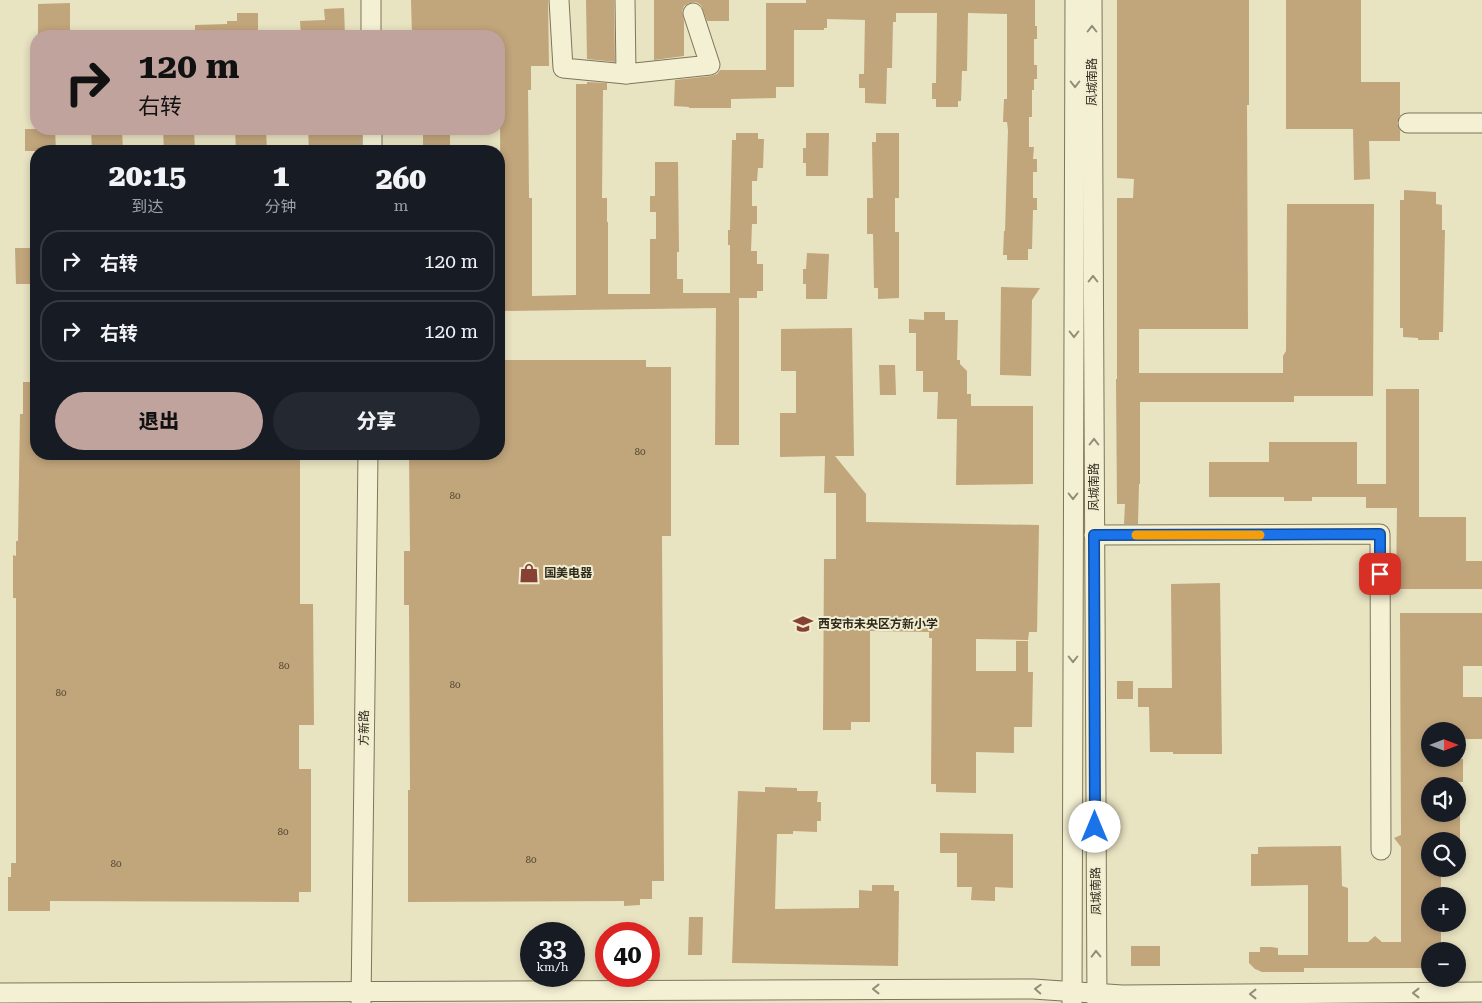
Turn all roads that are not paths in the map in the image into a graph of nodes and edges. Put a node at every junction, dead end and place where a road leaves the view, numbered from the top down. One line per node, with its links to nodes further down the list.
1 (371, 0): 7 (street)
2 (559, 0): 8 (street)
3 (625, 0): 8 (street)
4 (1075, 0): 17 (street, 凤城南路, one-way to 17)
5 (1092, 0): 12 (street, 凤城南路, one-way to 5)
6 (693, 13): 8 (street)
7 (371, 30)
8 (626, 74)
9 (1408, 123): 10 (street)
10 (1482, 123)
11 (368, 460): 16 (street, 方新路)
12 (1094, 535): 13 (street); 18 (street, 凤城南路, one-way to 12)
13 (1382, 850)
14 (1482, 992): 18 (street, one-way to 18)
15 (0, 994): 16 (street)
16 (361, 997): 17 (street, one-way to 16)
17 (1072, 997): 18 (street)
18 (1097, 998)

